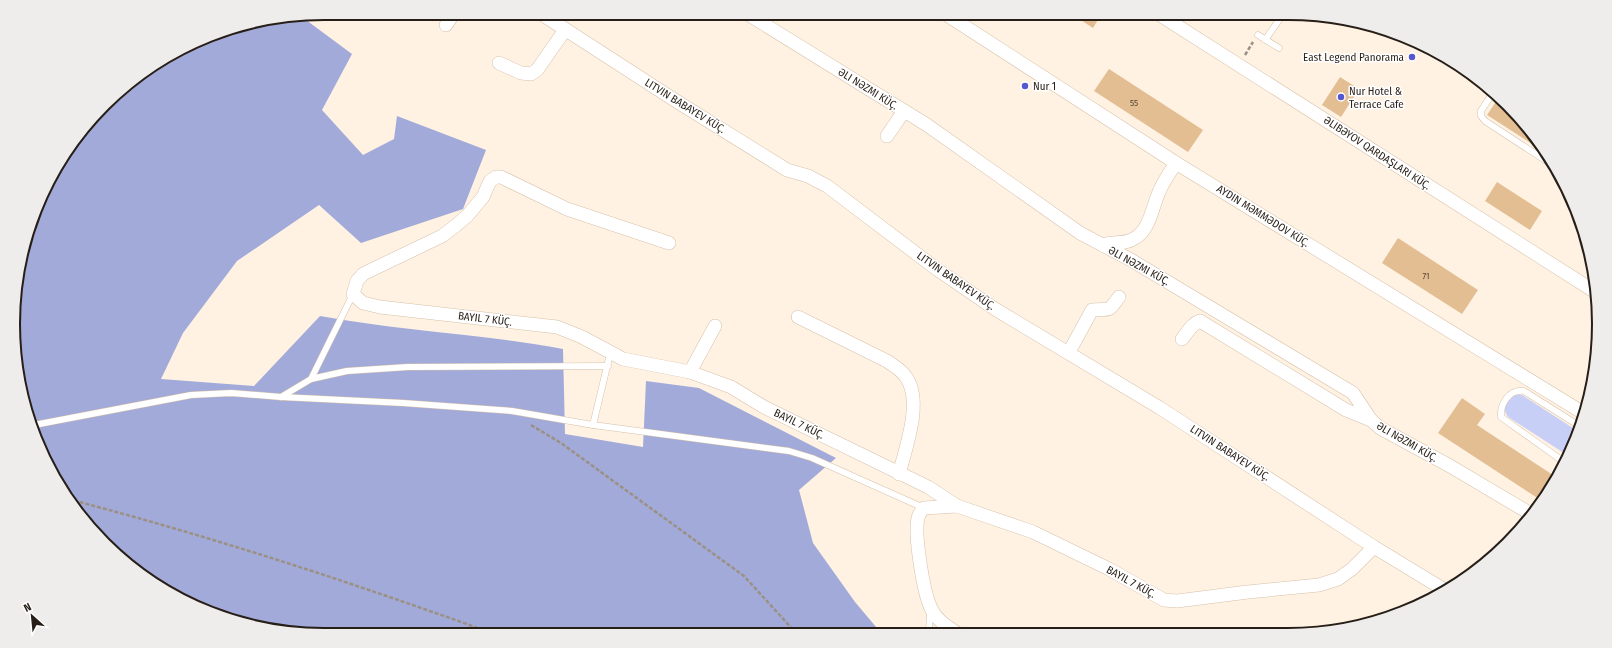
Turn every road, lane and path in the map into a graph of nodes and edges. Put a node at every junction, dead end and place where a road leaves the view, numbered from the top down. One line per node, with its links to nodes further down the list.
1 (449, 20): 7 (street)
2 (550, 20): 8 (street, LITVIN BABAYEV KÜÇ.)
3 (757, 20): 15 (street, ƏLI NƏZMI KÜÇ.)
4 (955, 20): 18 (street)
5 (1168, 20): 13 (street)
6 (1279, 20): 10 (lane)
7 (446, 25)
8 (565, 30): 12 (street); 27 (street, LITVIN BABAYEV KÜÇ.)
9 (1258, 35): 10 (lane); 13 (path)
10 (1266, 40): 11 (lane)
11 (1279, 48)
12 (499, 63)
13 (1239, 65): 21 (street)
14 (1490, 97): 17 (lane)
15 (904, 111): 16 (street); 20 (street, ƏLI NƏZMI KÜÇ.)
16 (887, 136)
17 (1544, 159)
18 (1176, 163): 20 (street); 32 (street)
19 (669, 243): 22 (street)
20 (1102, 245): 34 (street, ƏLI NƏZMI KÜÇ.)
21 (1589, 288)
22 (353, 294): 28 (street); 30 (lane)
23 (1120, 297): 27 (street)
24 (798, 317): 39 (street)
25 (715, 326): 29 (street)
26 (1182, 339): 34 (street)
27 (1069, 352): 44 (street, LITVIN BABAYEV KÜÇ.)
28 (609, 360): 29 (street); 30 (lane); 37 (lane)
29 (690, 372): 39 (street)
30 (311, 379): 31 (lane)
31 (281, 397): 33 (lane); 35 (lane)
32 (1580, 410)
33 (512, 411): 37 (lane); 48 (path)
34 (1371, 420): 43 (street, ƏLI NƏZMI KÜÇ.)
35 (37, 424)
36 (1575, 424): 38 (lane)
37 (593, 425): 42 (lane)
38 (1560, 459)
39 (899, 474): 41 (street)
40 (77, 501): 47 (path)
41 (957, 506): 42 (street); 44 (street)
42 (924, 508): 46 (street)
43 (1527, 512)
44 (1374, 547): 45 (street, LITVIN BABAYEV KÜÇ.)
45 (1440, 587)
46 (930, 606): 49 (lane); 50 (street)
47 (477, 628)
48 (792, 628)
49 (929, 628)
50 (950, 628)

